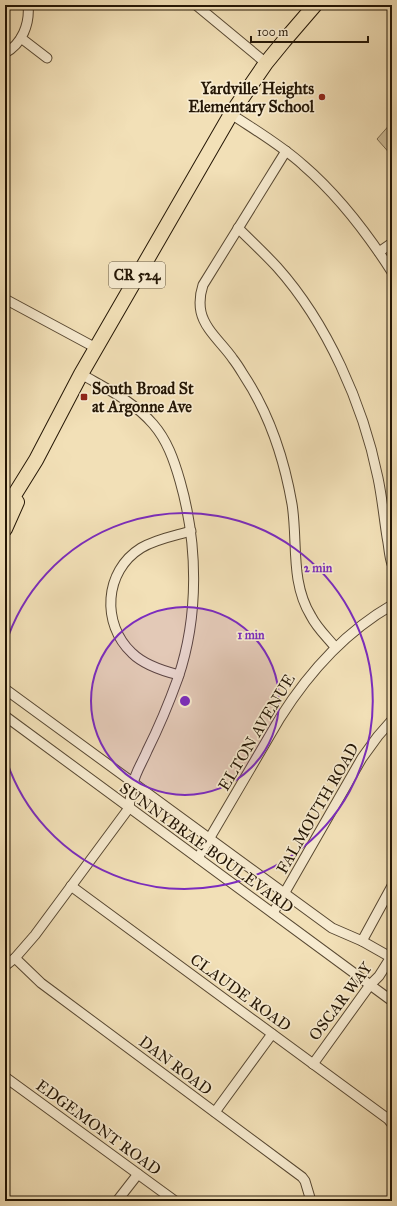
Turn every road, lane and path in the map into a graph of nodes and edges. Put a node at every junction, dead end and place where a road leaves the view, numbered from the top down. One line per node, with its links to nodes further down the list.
1 (28, 5): 4 (street)
2 (196, 5): 7 (street)
3 (315, 5): 7 (main road, CR 524)
4 (21, 38): 5 (street); 6 (street)
5 (5, 53)
6 (47, 58)
7 (266, 63): 8 (main road, CR 524)
8 (231, 114): 9 (street); 15 (main road, CR 524)
9 (286, 151): 10 (street); 12 (street)
10 (238, 228): 21 (street); 23 (street)
11 (392, 243): 12 (street)
12 (379, 252): 13 (street)
13 (392, 272)
14 (5, 299): 15 (street)
15 (96, 348): 16 (main road, CR 524)
16 (81, 374): 17 (main road, CR 524); 20 (street)
17 (36, 460): 18 (main road, CR 524); 19 (main road, CR 524)
18 (5, 510)
19 (5, 529)
20 (191, 531): 24 (street); 24 (street)
21 (392, 564)
22 (392, 604): 23 (street, ELTON AVENUE)
23 (335, 647): 30 (street, ELTON AVENUE)
24 (179, 675): 28 (street)
25 (5, 689): 28 (street, SUNNYBRAE BOULEVARD)
26 (5, 716): 29 (street, SUNNYBRAE BOULEVARD)
27 (392, 720): 34 (street, FALMOUTH ROAD)
28 (133, 782): 29 (street); 30 (street, SUNNYBRAE BOULEVARD)
29 (130, 808): 31 (street, SUNNYBRAE BOULEVARD); 32 (street)
30 (210, 839): 31 (street, ELTON AVENUE); 34 (street, SUNNYBRAE BOULEVARD)
31 (198, 858): 35 (street, SUNNYBRAE BOULEVARD)
32 (71, 886): 38 (street); 42 (street, CLAUDE ROAD)
33 (392, 886): 36 (street)
34 (285, 893): 35 (street, FALMOUTH ROAD); 36 (street, SUNNYBRAE BOULEVARD)
35 (273, 913): 40 (street, SUNNYBRAE BOULEVARD)
36 (362, 941): 37 (street, SUNNYBRAE BOULEVARD)
37 (391, 957): 40 (street, OSCAR WAY)
38 (15, 958): 39 (street); 45 (street, DAN ROAD)
39 (5, 966)
40 (370, 985): 41 (street, SUNNYBRAE BOULEVARD); 43 (street, OSCAR WAY)
41 (392, 1001)
42 (272, 1034): 43 (street, CLAUDE ROAD); 45 (street)
43 (313, 1064): 46 (street, CLAUDE ROAD)
44 (5, 1077): 47 (street, EDGEMONT ROAD)
45 (215, 1112): 52 (street, DAN ROAD)
46 (392, 1124)
47 (138, 1174): 50 (street); 51 (street, EDGEMONT ROAD)
48 (5, 1199): 49 (street)
49 (8, 1201)
50 (117, 1201)
51 (175, 1201)
52 (310, 1201)

